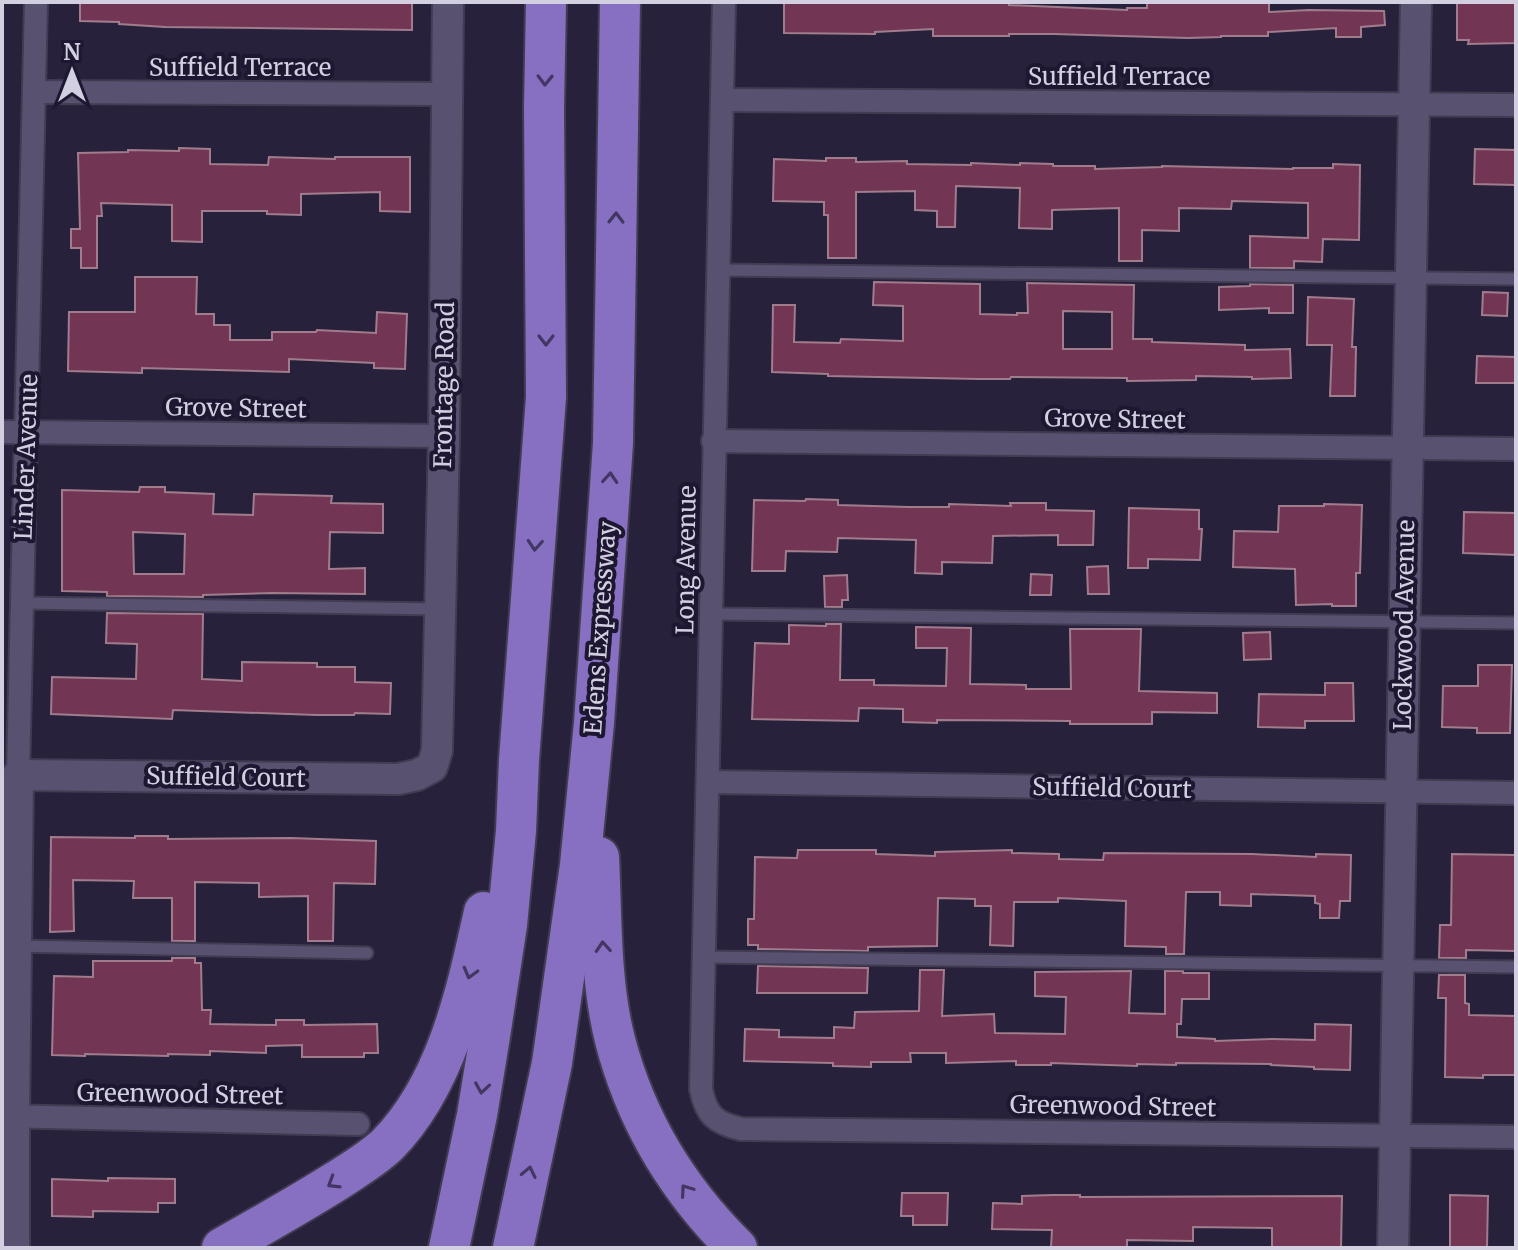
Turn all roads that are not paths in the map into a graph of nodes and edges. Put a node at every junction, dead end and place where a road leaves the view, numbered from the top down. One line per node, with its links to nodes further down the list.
1 (36, 2): 7 (street, Linder Avenue)
2 (448, 2): 8 (street, Frontage Road)
3 (546, 2): 27 (highway, one-way to 27)
4 (620, 2): 26 (highway, Edens Expressway, one-way to 4)
5 (724, 2): 9 (street, Long Avenue)
6 (1416, 2): 10 (street, Lockwood Avenue)
7 (34, 92): 8 (street, Suffield Terrace); 16 (street, Linder Avenue)
8 (447, 94): 17 (street, Frontage Road)
9 (722, 100): 10 (street, Suffield Terrace); 12 (street, Long Avenue)
10 (1414, 104): 11 (street, Suffield Terrace); 13 (street, Lockwood Avenue)
11 (1516, 105)
12 (718, 270): 13 (lane); 18 (street, Long Avenue)
13 (1411, 278): 14 (lane); 19 (street, Lockwood Avenue)
14 (1516, 279)
15 (2, 432): 16 (street, Grove Street)
16 (27, 432): 17 (street, Grove Street); 21 (street, Linder Avenue)
17 (444, 436): 22 (street, Frontage Road)
18 (713, 441): 19 (street, Grove Street); 23 (street, Long Avenue)
19 (1408, 448): 20 (street, Grove Street); 24 (street, Lockwood Avenue)
20 (1516, 449)
21 (22, 603): 22 (lane); 29 (street, Linder Avenue)
22 (441, 609): 28 (street, Frontage Road)
23 (711, 614): 24 (lane); 30 (street, Long Avenue)
24 (1404, 622): 25 (lane); 31 (street, Lockwood Avenue)
25 (1516, 623)
26 (594, 723): 47 (highway, Edens Expressway, one-way to 26); 48 (highway, one-way to 26)
27 (519, 760): 45 (highway, one-way to 45); 46 (highway, one-way to 46)
28 (432, 767): 29 (street, Suffield Court)
29 (18, 775): 33 (street, Linder Avenue)
30 (708, 782): 31 (street, Suffield Court); 36 (street, Long Avenue)
31 (1401, 792): 32 (street, Suffield Court); 37 (street, Lockwood Avenue)
32 (1516, 793)
33 (9, 895): 34 (street, Linder Avenue)
34 (16, 946): 35 (lane); 39 (street, Linder Avenue)
35 (367, 953)
36 (704, 957): 37 (lane); 40 (street, Long Avenue)
37 (1398, 965): 38 (lane); 42 (street, Lockwood Avenue)
38 (1516, 967)
39 (8, 1116): 41 (street, Greenwood Street); 44 (street, Linder Avenue)
40 (712, 1117): 42 (street, Greenwood Street)
41 (358, 1124)
42 (1395, 1135): 43 (street, Greenwood Street); 49 (street, Lockwood Avenue)
43 (1516, 1137)
44 (10, 1222)
45 (222, 1248)
46 (449, 1248)
47 (513, 1248)
48 (737, 1248)
49 (1393, 1248)

